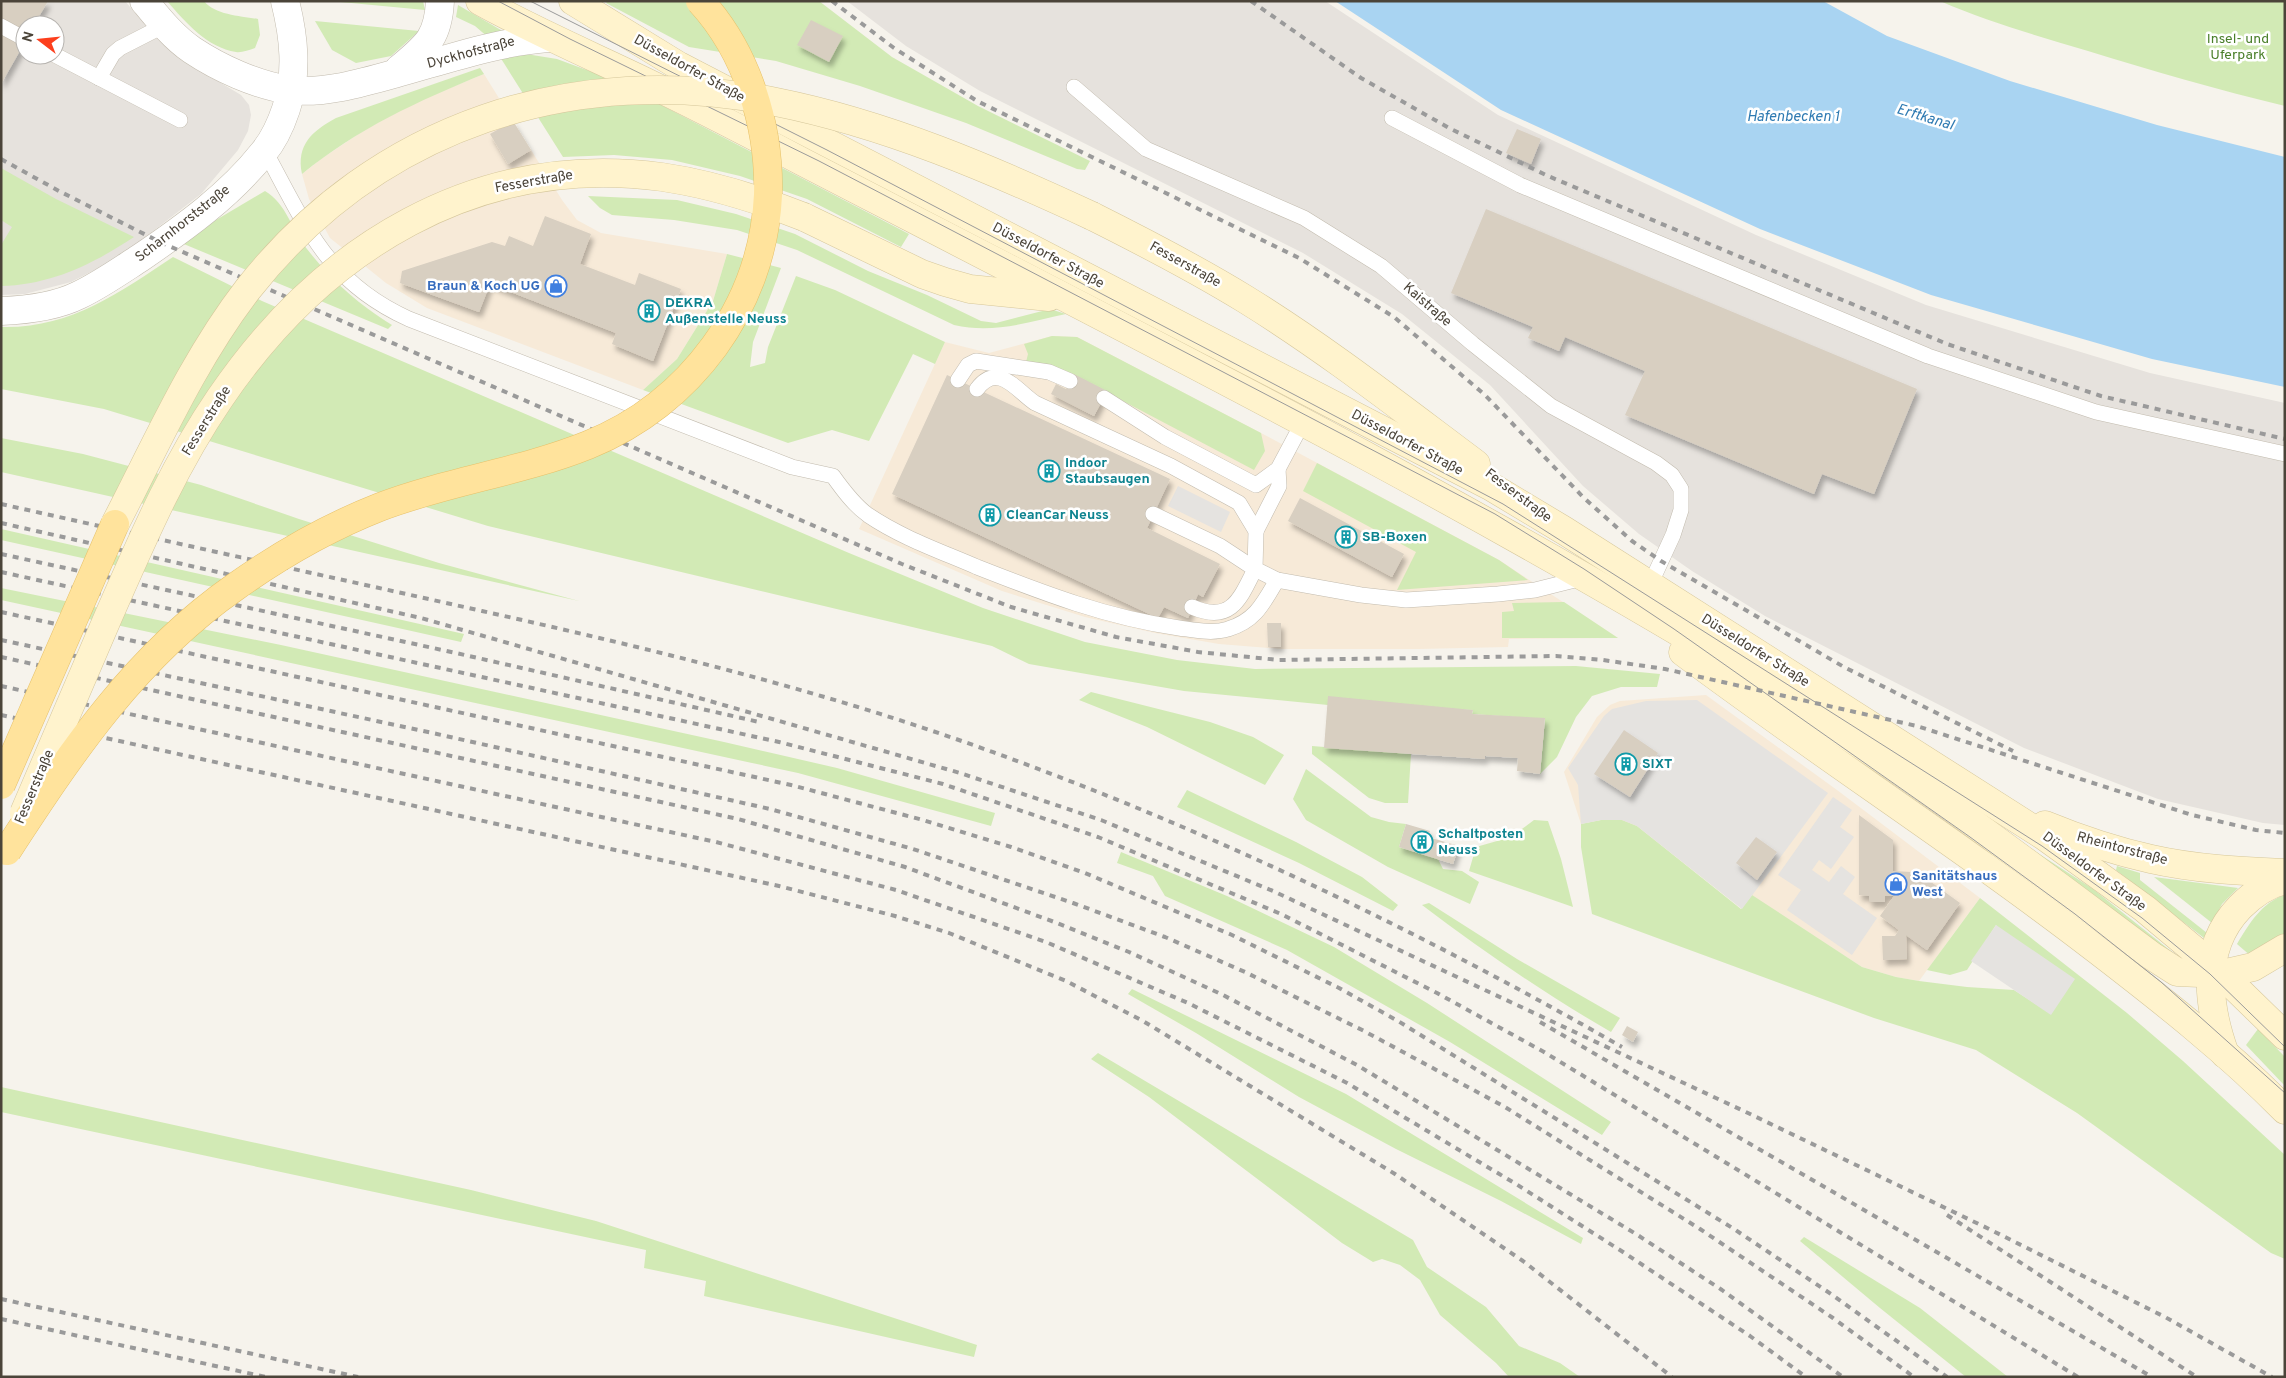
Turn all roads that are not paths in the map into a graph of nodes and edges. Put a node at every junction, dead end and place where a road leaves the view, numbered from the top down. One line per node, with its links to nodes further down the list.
1 (144, 1): 7 (street, Dyckhofstraße)
2 (285, 1): 14 (street, Scharnhorststraße)
3 (440, 1): 12 (street, Dyckhofstraße)
4 (480, 1): 10 (main road, Düsseldorfer Straße)
5 (573, 1): 30 (main road, Düsseldorfer Straße)
6 (700, 1): 20 (main road, Fesserstraße, bridge)
7 (165, 24): 13 (lane); 14 (street, Dyckhofstraße)
8 (1, 26): 9 (lane)
9 (15, 34)
10 (548, 38): 12 (street, Dyckhofstraße); 20 (main road, Düsseldorfer Straße)
11 (65, 60): 13 (lane)
12 (394, 74): 14 (street, Dyckhofstraße)
13 (100, 78): 17 (lane)
14 (278, 87): 18 (street, Scharnhorststraße)
15 (1074, 87): 34 (lane, Kaistraße)
16 (1392, 118): 26 (lane)
17 (180, 120)
18 (265, 152): 19 (street, Scharnhorststraße); 33 (lane)
19 (1, 311)
20 (1116, 324): 25 (main road, Düsseldorfer Straße)
21 (958, 380): 22 (lane)
22 (1070, 381)
23 (977, 389): 29 (lane)
24 (1104, 398): 27 (lane)
25 (1303, 422): 27 (lane); 32 (main road, Düsseldorfer Straße)
26 (2285, 454)
27 (1278, 469): 29 (lane)
28 (1153, 514): 31 (lane)
29 (1256, 531): 31 (lane)
30 (1565, 531): 34 (main road, Düsseldorfer Straße); 36 (main road, Fesserstraße, bridge)
31 (1255, 569): 33 (lane); 35 (lane)
32 (1583, 578): 33 (lane); 41 (main road, Düsseldorfer Straße); 43 (main road, Düsseldorfer Straße)
33 (1276, 580)
34 (1650, 586): 37 (main road, Düsseldorfer Straße)
35 (1192, 607)
36 (1, 785)
37 (1995, 805): 38 (main road, Rheintorstraße); 41 (main road, Düsseldorfer Straße)
38 (2285, 873)
39 (2285, 880): 41 (main road)
40 (2285, 948): 41 (main road, Düsseldorfer Straße)
41 (2215, 971): 42 (main road, Düsseldorfer Straße); 43 (main road)
42 (2285, 1036)
43 (2226, 1055): 44 (main road, Düsseldorfer Straße)
44 (2285, 1110)

